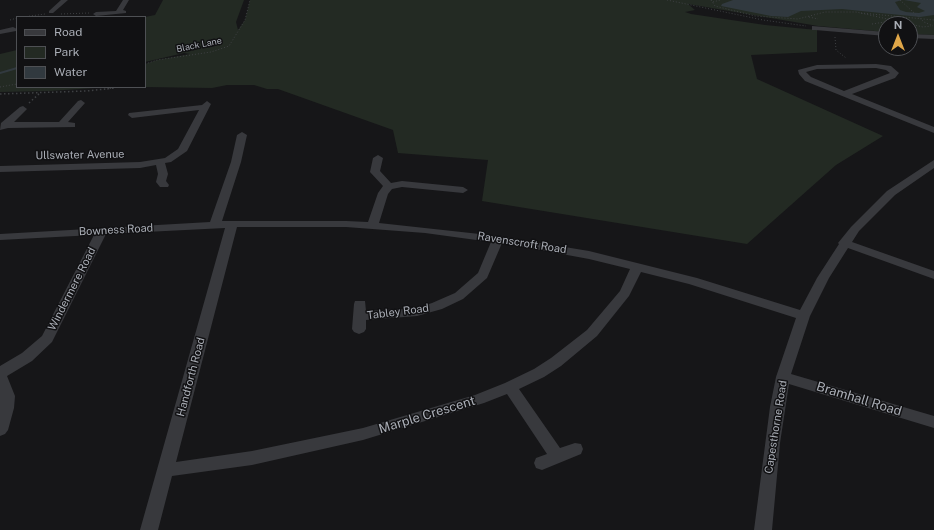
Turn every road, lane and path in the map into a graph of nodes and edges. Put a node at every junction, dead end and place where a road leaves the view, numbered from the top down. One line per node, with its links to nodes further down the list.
1 (65, 0): 9 (street)
2 (126, 0): 11 (street)
3 (250, 0): 24 (path, Black Lane)
4 (667, 0): 17 (path)
5 (711, 0): 8 (path)
6 (720, 0): 8 (path)
7 (900, 0): 13 (path)
8 (713, 2): 10 (path)
9 (51, 12)
10 (856, 12): 12 (path); 13 (path)
11 (96, 14)
12 (878, 17)
13 (921, 20): 14 (path); 16 (path)
14 (934, 20)
15 (918, 26): 16 (path)
16 (934, 26)
17 (817, 28): 19 (street)
18 (13, 29): 20 (street)
19 (835, 30): 21 (street); 25 (path)
20 (0, 32)
21 (878, 33)
22 (918, 36): 23 (street)
23 (934, 37)
24 (146, 64)
25 (856, 66): 30 (street); 30 (street)
26 (16, 84): 27 (path)
27 (0, 87)
28 (108, 88): 29 (path)
29 (40, 93): 31 (path); 33 (path)
30 (846, 93): 39 (street)
31 (0, 94)
32 (82, 107): 37 (street)
33 (19, 112): 34 (street); 38 (street)
34 (0, 115)
35 (132, 115): 42 (street, Ullswater Avenue)
36 (72, 124): 37 (street)
37 (61, 125): 38 (street)
38 (2, 128)
39 (934, 130)
40 (242, 135): 49 (street)
41 (378, 158): 46 (street)
42 (160, 162): 44 (street, Ullswater Avenue); 45 (street)
43 (934, 163): 54 (street, Capesthorne Road)
44 (0, 169)
45 (164, 185)
46 (389, 186): 47 (street); 50 (street)
47 (463, 190)
48 (232, 224): 49 (street, Bowness Road); 50 (street, Ravenscroft Road); 67 (street, Handforth Road)
49 (215, 225): 51 (street, Bowness Road)
50 (372, 226): 53 (street, Ravenscroft Road)
51 (102, 231): 52 (street, Bowness Road); 59 (street, Windermere Road)
52 (0, 237)
53 (498, 239): 55 (street, Ravenscroft Road); 58 (street, Tabley Road)
54 (844, 243): 56 (street); 57 (street, Capesthorne Road)
55 (638, 266): 57 (street, Ravenscroft Road); 61 (street, Marple Crescent)
56 (934, 275)
57 (803, 316): 60 (street, Capesthorne Road)
58 (360, 317)
59 (0, 374): 63 (street)
60 (783, 377): 62 (street, Bramhall Road); 69 (street, Capesthorne Road)
61 (510, 387): 65 (street); 67 (street, Marple Crescent)
62 (934, 422)
63 (0, 430)
64 (575, 449): 65 (street)
65 (557, 456): 66 (street)
66 (542, 462)
67 (166, 470): 68 (street, Handforth Road)
68 (150, 530)
69 (765, 530)

